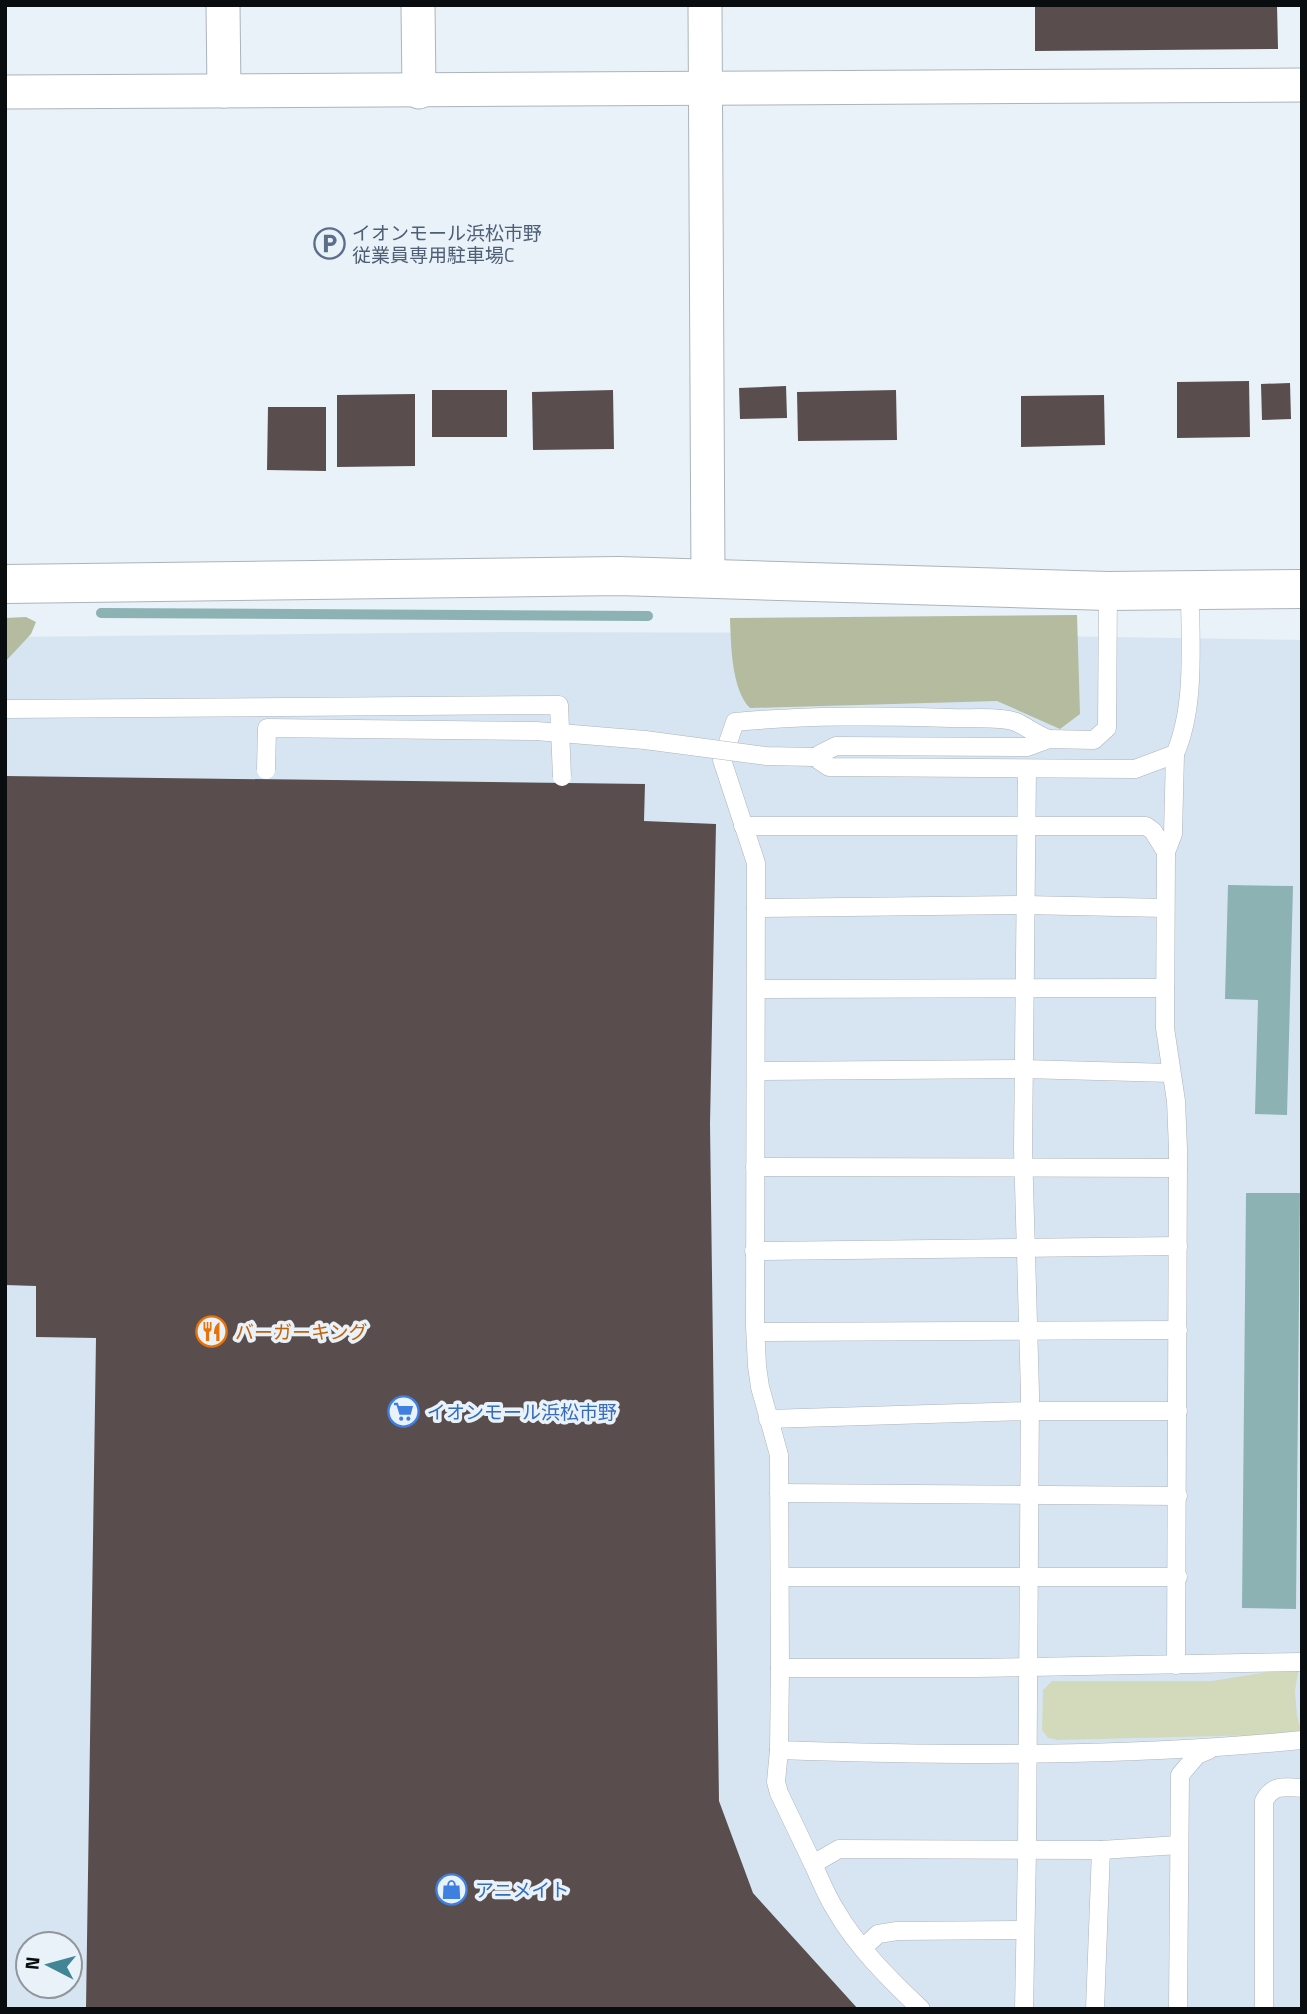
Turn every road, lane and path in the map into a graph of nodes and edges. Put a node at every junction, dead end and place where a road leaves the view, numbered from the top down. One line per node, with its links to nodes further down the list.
1 (223, 5): 7 (street)
2 (418, 5): 8 (street)
3 (705, 5): 5 (street)
4 (1302, 85): 5 (street)
5 (705, 87): 8 (street); 9 (street)
6 (5, 92): 7 (street)
7 (224, 92): 8 (street)
8 (419, 92)
9 (708, 578): 10 (street); 12 (street)
10 (5, 584)
11 (1302, 589): 13 (street)
12 (1108, 590): 13 (street); 15 (lane)
13 (1190, 590): 16 (lane)
14 (5, 709): 20 (lane, bridge)
15 (1049, 740): 17 (lane); 22 (lane)
16 (1175, 754): 18 (lane); 23 (lane)
17 (814, 757): 18 (lane); 19 (lane, bridge)
18 (1027, 769): 21 (lane)
19 (266, 770)
20 (562, 777)
21 (1026, 825): 22 (lane); 23 (lane); 24 (lane)
22 (743, 826): 25 (lane)
23 (1166, 852): 26 (lane)
24 (1025, 905): 25 (lane); 26 (lane); 29 (lane)
25 (756, 908): 28 (lane)
26 (1165, 908): 27 (lane)
27 (1165, 988): 29 (lane); 32 (lane)
28 (756, 989): 29 (lane); 31 (lane)
29 (1024, 989): 30 (lane)
30 (1023, 1069): 31 (lane); 32 (lane); 34 (lane)
31 (757, 1071): 33 (lane)
32 (1171, 1073): 35 (lane)
33 (755, 1167): 34 (lane); 38 (lane)
34 (1023, 1168): 35 (lane); 37 (lane)
35 (1178, 1168): 36 (lane)
36 (1178, 1246): 37 (lane); 40 (lane)
37 (1026, 1247): 38 (lane); 39 (lane)
38 (754, 1251): 41 (lane)
39 (1028, 1330): 40 (lane); 41 (lane); 42 (lane)
40 (1178, 1330): 43 (lane)
41 (756, 1332): 44 (lane)
42 (1030, 1411): 43 (lane); 44 (lane); 46 (lane)
43 (1178, 1411): 47 (lane)
44 (768, 1419): 45 (lane)
45 (779, 1493): 46 (lane); 49 (lane)
46 (1029, 1496): 47 (lane); 48 (lane)
47 (1178, 1496): 50 (lane)
48 (1029, 1576): 49 (lane); 50 (lane); 53 (lane)
49 (780, 1577): 54 (lane)
50 (1178, 1577): 52 (lane)
51 (1302, 1662): 52 (lane)
52 (1176, 1665): 53 (lane)
53 (1028, 1667): 54 (lane); 59 (lane)
54 (780, 1668): 57 (lane)
55 (1302, 1740): 56 (lane)
56 (1211, 1749): 58 (lane); 60 (lane)
57 (779, 1750): 59 (lane); 65 (lane)
58 (1146, 1753): 59 (lane); 60 (lane)
59 (1028, 1754): 63 (lane)
60 (1180, 1775): 62 (lane)
61 (1302, 1788): 72 (lane)
62 (1179, 1845): 64 (lane); 71 (lane)
63 (1027, 1850): 64 (lane); 65 (lane); 66 (lane)
64 (1101, 1850): 70 (lane)
65 (813, 1864): 67 (lane)
66 (1025, 1930): 67 (lane); 69 (lane)
67 (863, 1948): 68 (lane)
68 (922, 2009)
69 (1024, 2009)
70 (1095, 2009)
71 (1178, 2009)
72 (1264, 2009)

